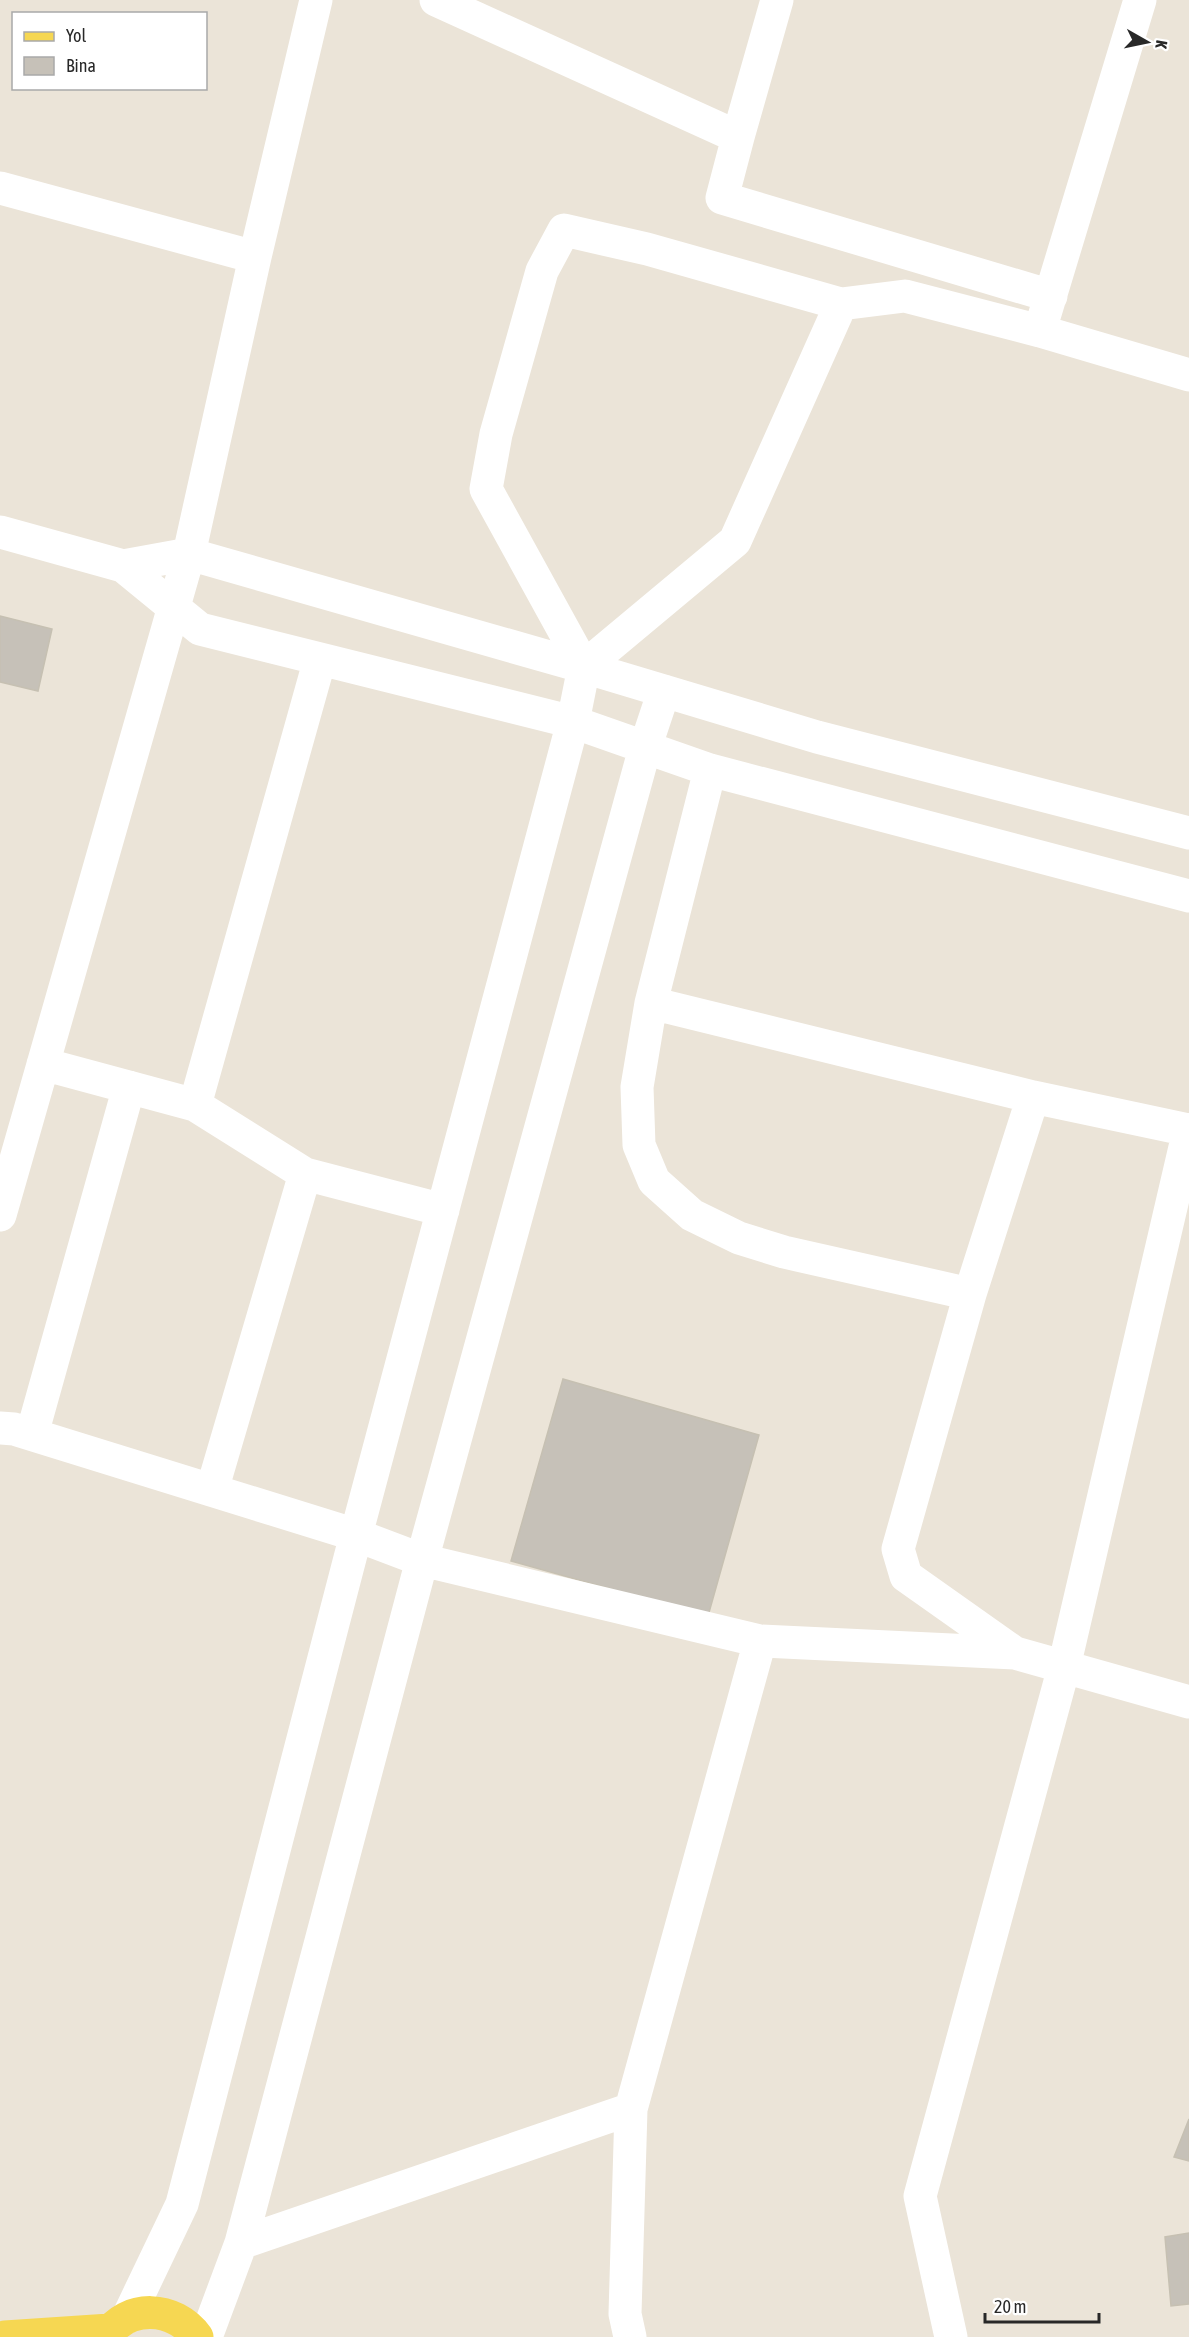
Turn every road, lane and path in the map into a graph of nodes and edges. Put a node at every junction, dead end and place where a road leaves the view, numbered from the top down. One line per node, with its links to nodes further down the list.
1 (316, 0): 8 (street)
2 (435, 0): 5 (street)
3 (777, 0): 6 (street)
4 (1140, 0): 9 (street)
5 (479, 10): 6 (street)
6 (738, 137): 9 (street)
7 (0, 188): 8 (street)
8 (255, 257): 14 (street)
9 (1051, 296): 11 (street)
10 (841, 304): 11 (street); 18 (street); 18 (street)
11 (1040, 331): 12 (street)
12 (1189, 375)
13 (0, 532): 15 (street)
14 (189, 555): 15 (street); 16 (street); 18 (street)
15 (123, 566): 16 (street)
16 (173, 608): 17 (street); 26 (street)
17 (320, 659): 20 (street); 29 (street)
18 (584, 667): 19 (street); 20 (street)
19 (664, 691): 21 (street); 23 (street)
20 (573, 722): 21 (street); 32 (street)
21 (645, 748): 22 (street); 39 (street)
22 (710, 770): 24 (street); 25 (street)
23 (1189, 833)
24 (1189, 896)
25 (651, 1003): 28 (street); 34 (street)
26 (43, 1065): 27 (street); 33 (street)
27 (129, 1087): 29 (street); 36 (street)
28 (1033, 1097): 30 (street); 34 (street)
29 (195, 1105): 31 (street)
30 (1189, 1130): 42 (street)
31 (304, 1174): 32 (street); 37 (street)
32 (443, 1210): 38 (street)
33 (0, 1215)
34 (970, 1294): 41 (street)
35 (0, 1428): 36 (street)
36 (32, 1434): 37 (street)
37 (212, 1490): 38 (street)
38 (356, 1535): 39 (street); 46 (street)
39 (422, 1560): 40 (street); 45 (street)
40 (760, 1641): 41 (street); 44 (street)
41 (1015, 1653): 42 (street)
42 (1064, 1667): 43 (street); 51 (street)
43 (1189, 1702)
44 (632, 2109): 45 (street); 50 (street)
45 (241, 2243): 49 (street)
46 (115, 2328): 47 (main road); 48 (main road)
47 (4, 2337)
48 (197, 2337)
49 (206, 2337)
50 (630, 2337)
51 (951, 2337)

